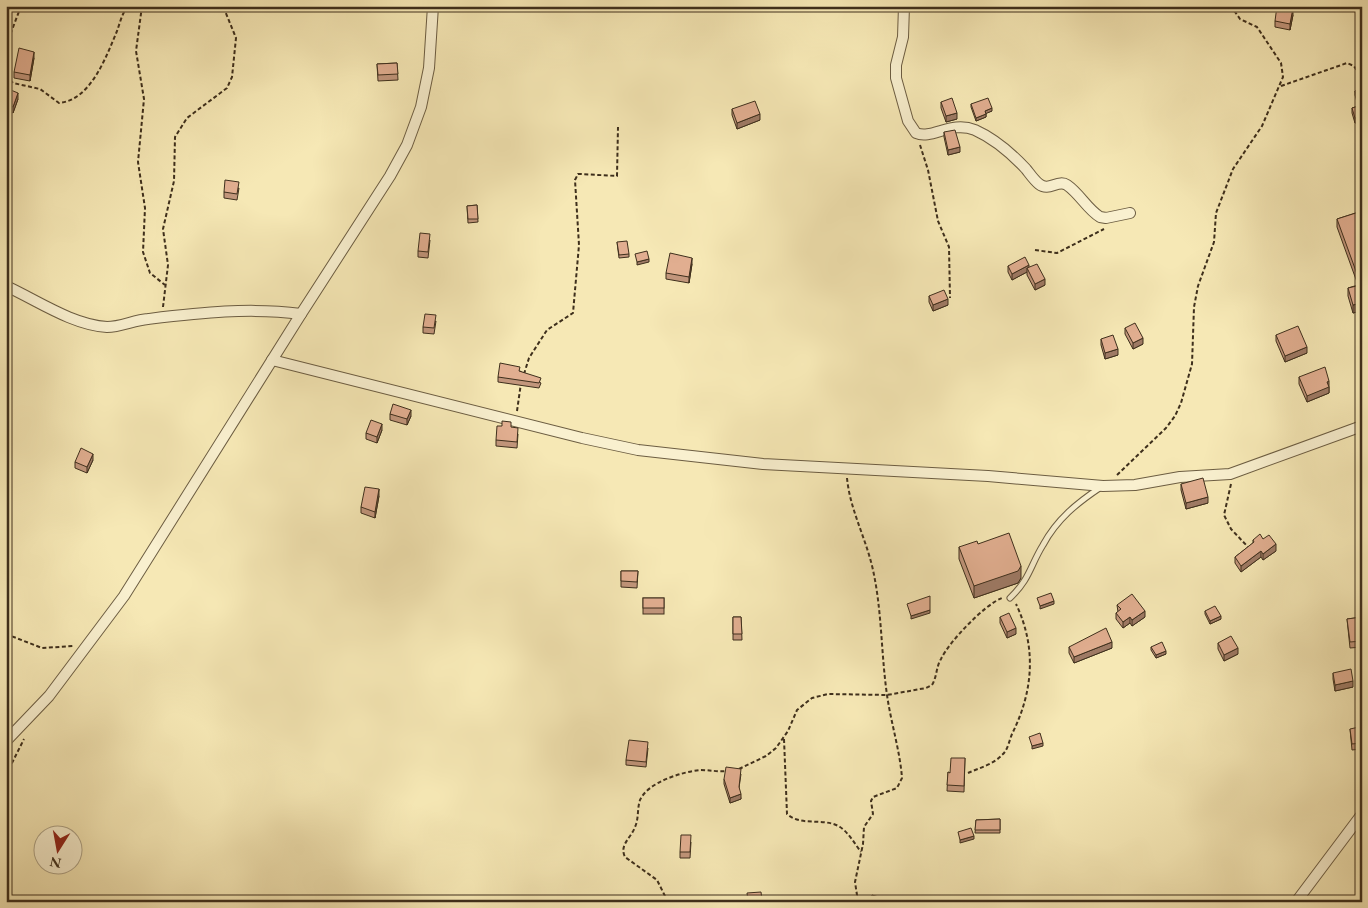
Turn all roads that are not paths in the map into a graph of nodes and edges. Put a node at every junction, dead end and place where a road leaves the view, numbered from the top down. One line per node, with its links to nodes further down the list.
1 (433, 6): 5 (street)
2 (904, 6): 3 (street)
3 (1130, 213)
4 (8, 287): 5 (street)
5 (301, 314): 6 (street)
6 (272, 360): 8 (street); 10 (street)
7 (1362, 426): 8 (street)
8 (1103, 486): 9 (lane)
9 (1010, 598)
10 (6, 741)
11 (1362, 814): 12 (street)
12 (1296, 902)

